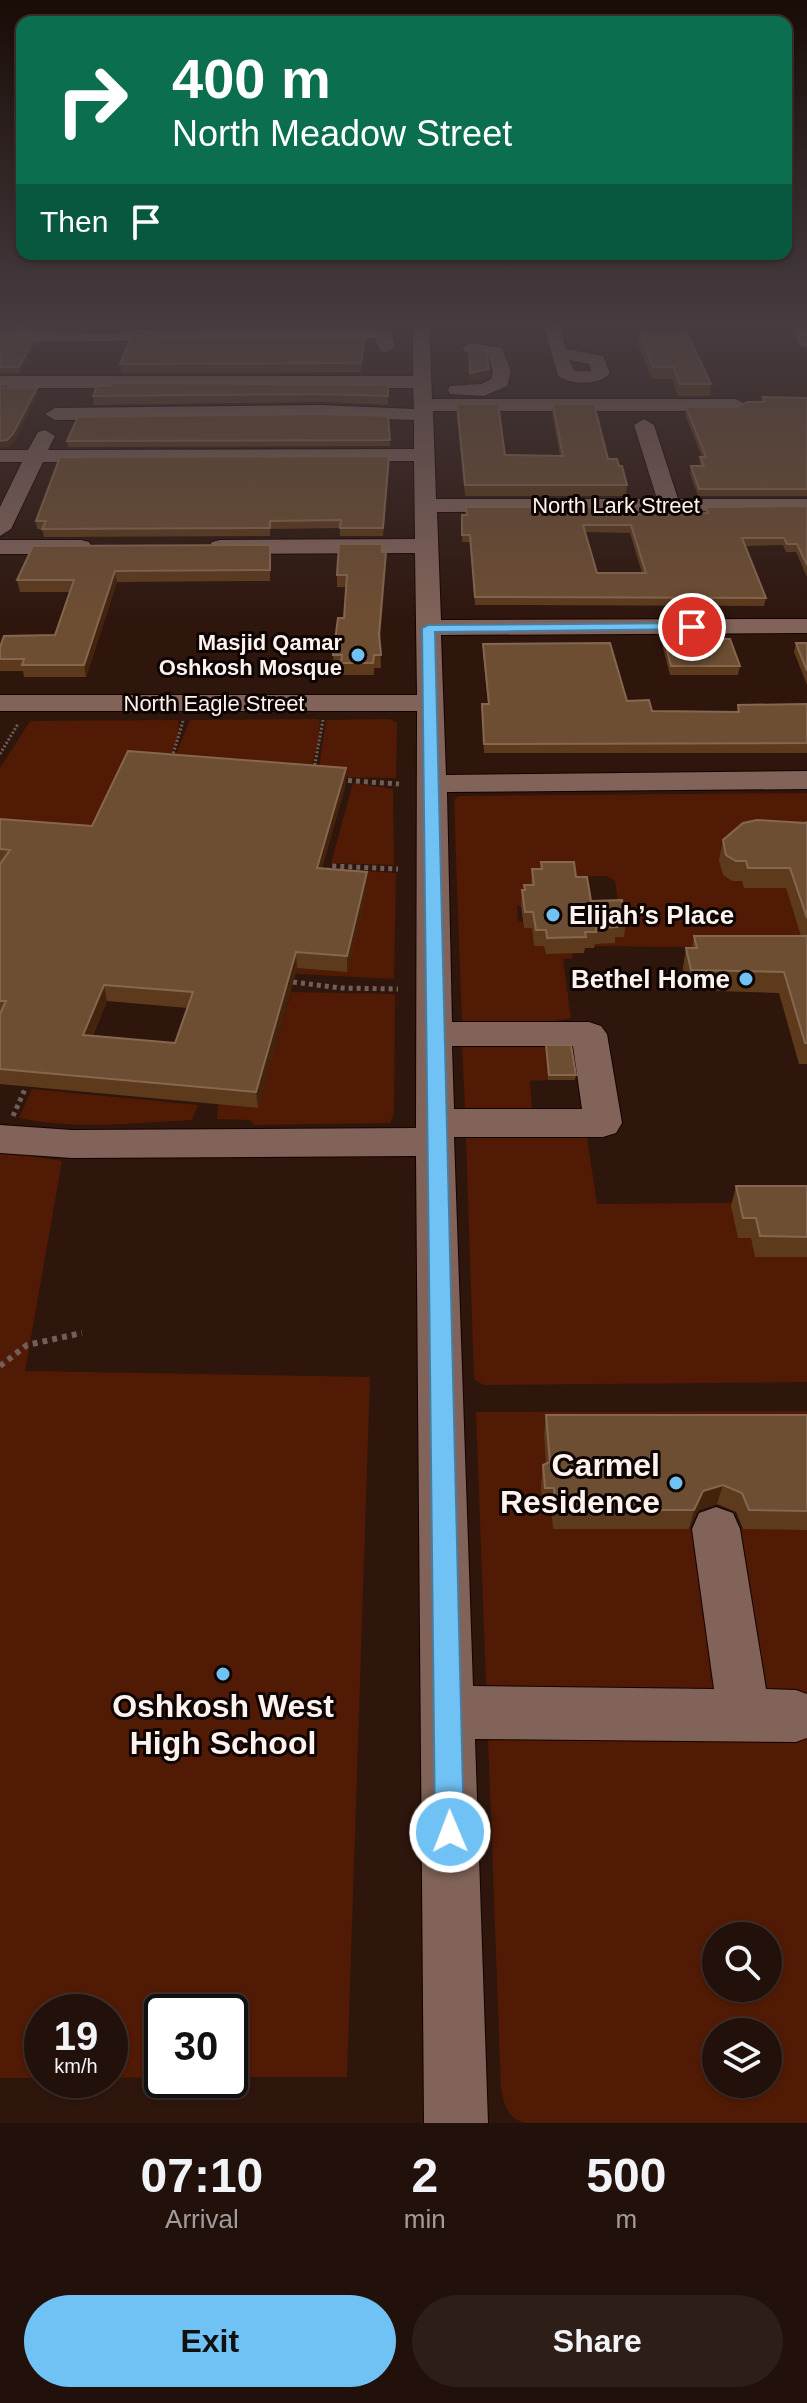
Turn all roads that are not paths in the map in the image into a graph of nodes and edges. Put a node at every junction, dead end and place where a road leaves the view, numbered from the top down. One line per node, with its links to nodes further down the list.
1 (51, 422): 6 (street)
2 (424, 422): 4 (street)
3 (644, 425): 7 (street)
4 (424, 455): 6 (street); 9 (street)
5 (0, 456): 6 (street)
6 (35, 456): 10 (street)
7 (669, 503): 8 (street, North Lark Street); 9 (street, North Lark Street)
8 (807, 505)
9 (426, 506): 11 (street)
10 (0, 529)
11 (427, 546): 14 (street); 16 (street)
12 (0, 547): 13 (street)
13 (110, 547)
14 (204, 547)
15 (807, 626): 16 (street)
16 (428, 628): 17 (street)
17 (429, 703): 18 (street, North Eagle Street); 20 (street)
18 (11, 711)
19 (807, 780): 20 (street)
20 (416, 784): 21 (street)
21 (434, 1034): 23 (street); 23 (street)
22 (5, 1132): 23 (street)
23 (435, 1133): 25 (street)
24 (716, 1529): 26 (street)
25 (447, 1712): 26 (street); 28 (street)
26 (744, 1716): 27 (street)
27 (796, 1716)
28 (456, 2123)

